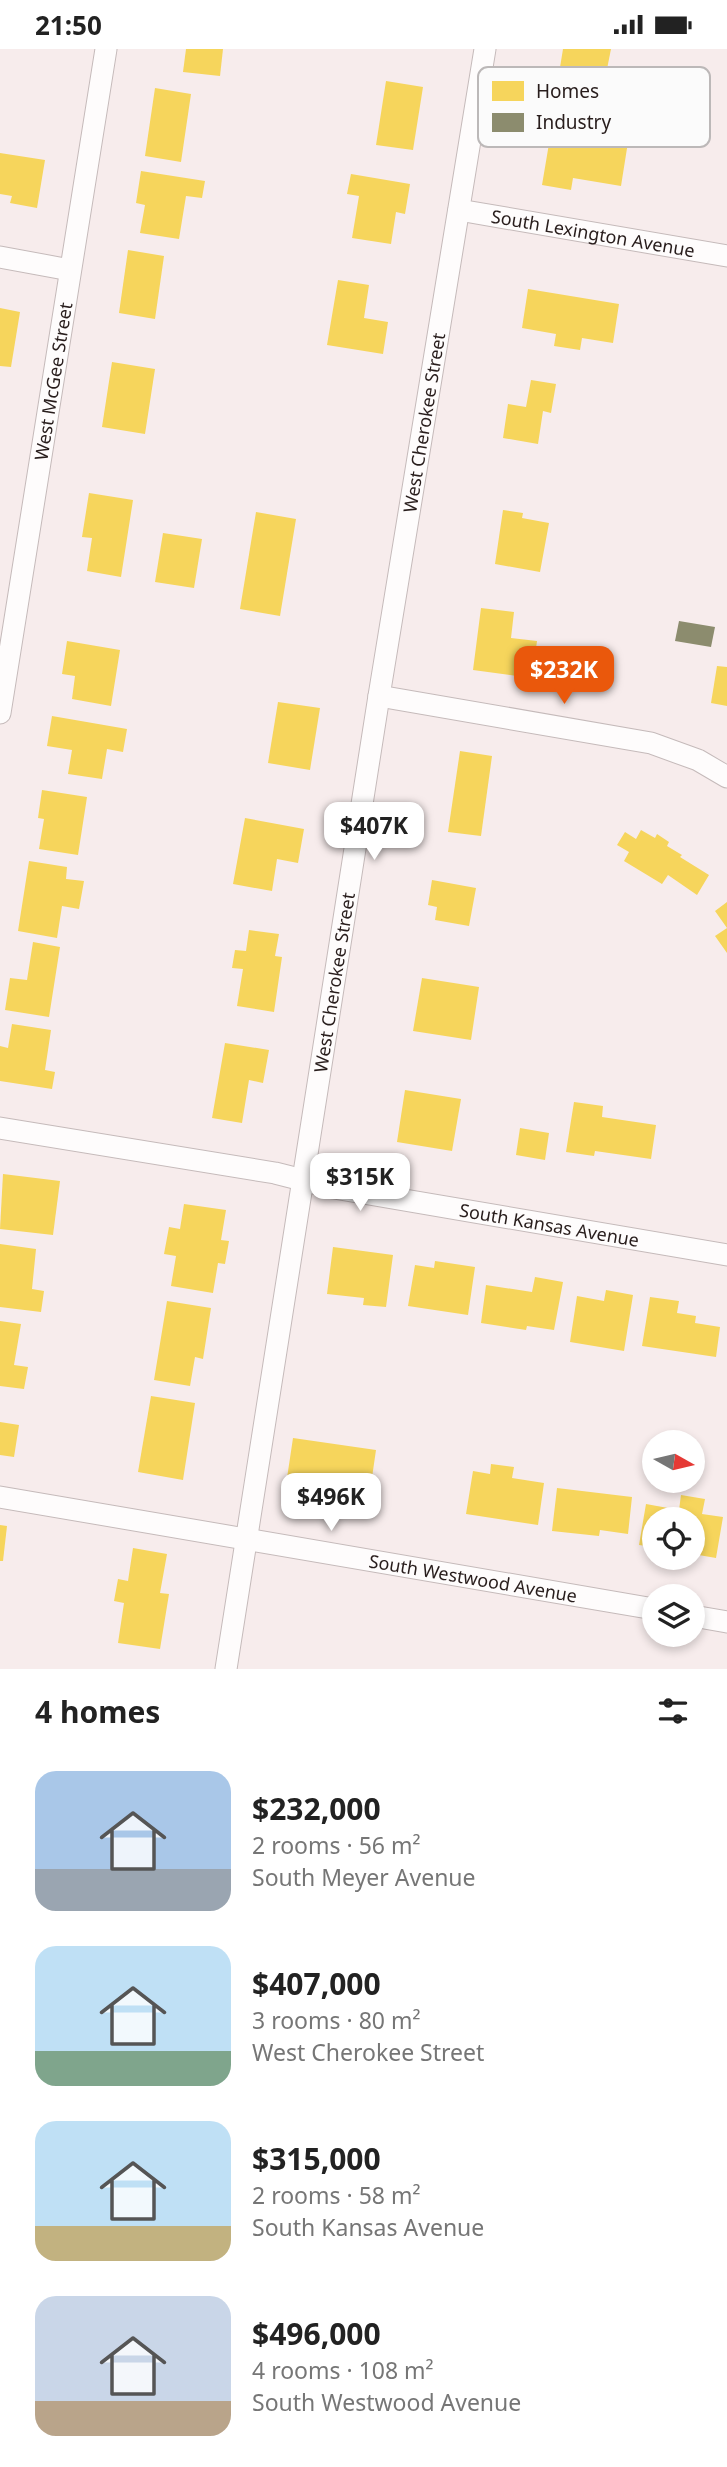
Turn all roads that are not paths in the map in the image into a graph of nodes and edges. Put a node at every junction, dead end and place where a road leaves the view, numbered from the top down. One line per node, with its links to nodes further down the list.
1 (106, 49): 8 (street, West McGee Street)
2 (485, 49): 3 (street, West Cherokee Street)
3 (482, 67)
4 (478, 92): 5 (street, West Cherokee Street)
5 (459, 210): 6 (street, South Lexington Avenue); 9 (street, West Cherokee Street)
6 (727, 256)
7 (0, 257): 8 (street)
8 (71, 270): 10 (street, West McGee Street)
9 (379, 696): 11 (street); 13 (street, West Cherokee Street)
10 (0, 713)
11 (727, 777)
12 (0, 1128): 13 (street, South Kansas Avenue)
13 (302, 1181): 14 (street, South Kansas Avenue); 16 (street, West Cherokee Street)
14 (727, 1255)
15 (0, 1497): 16 (street, South Westwood Avenue)
16 (247, 1539): 17 (street, South Westwood Avenue); 20 (street, West Cherokee Street)
17 (642, 1607)
18 (705, 1618): 19 (street)
19 (727, 1622)
20 (226, 1669)

